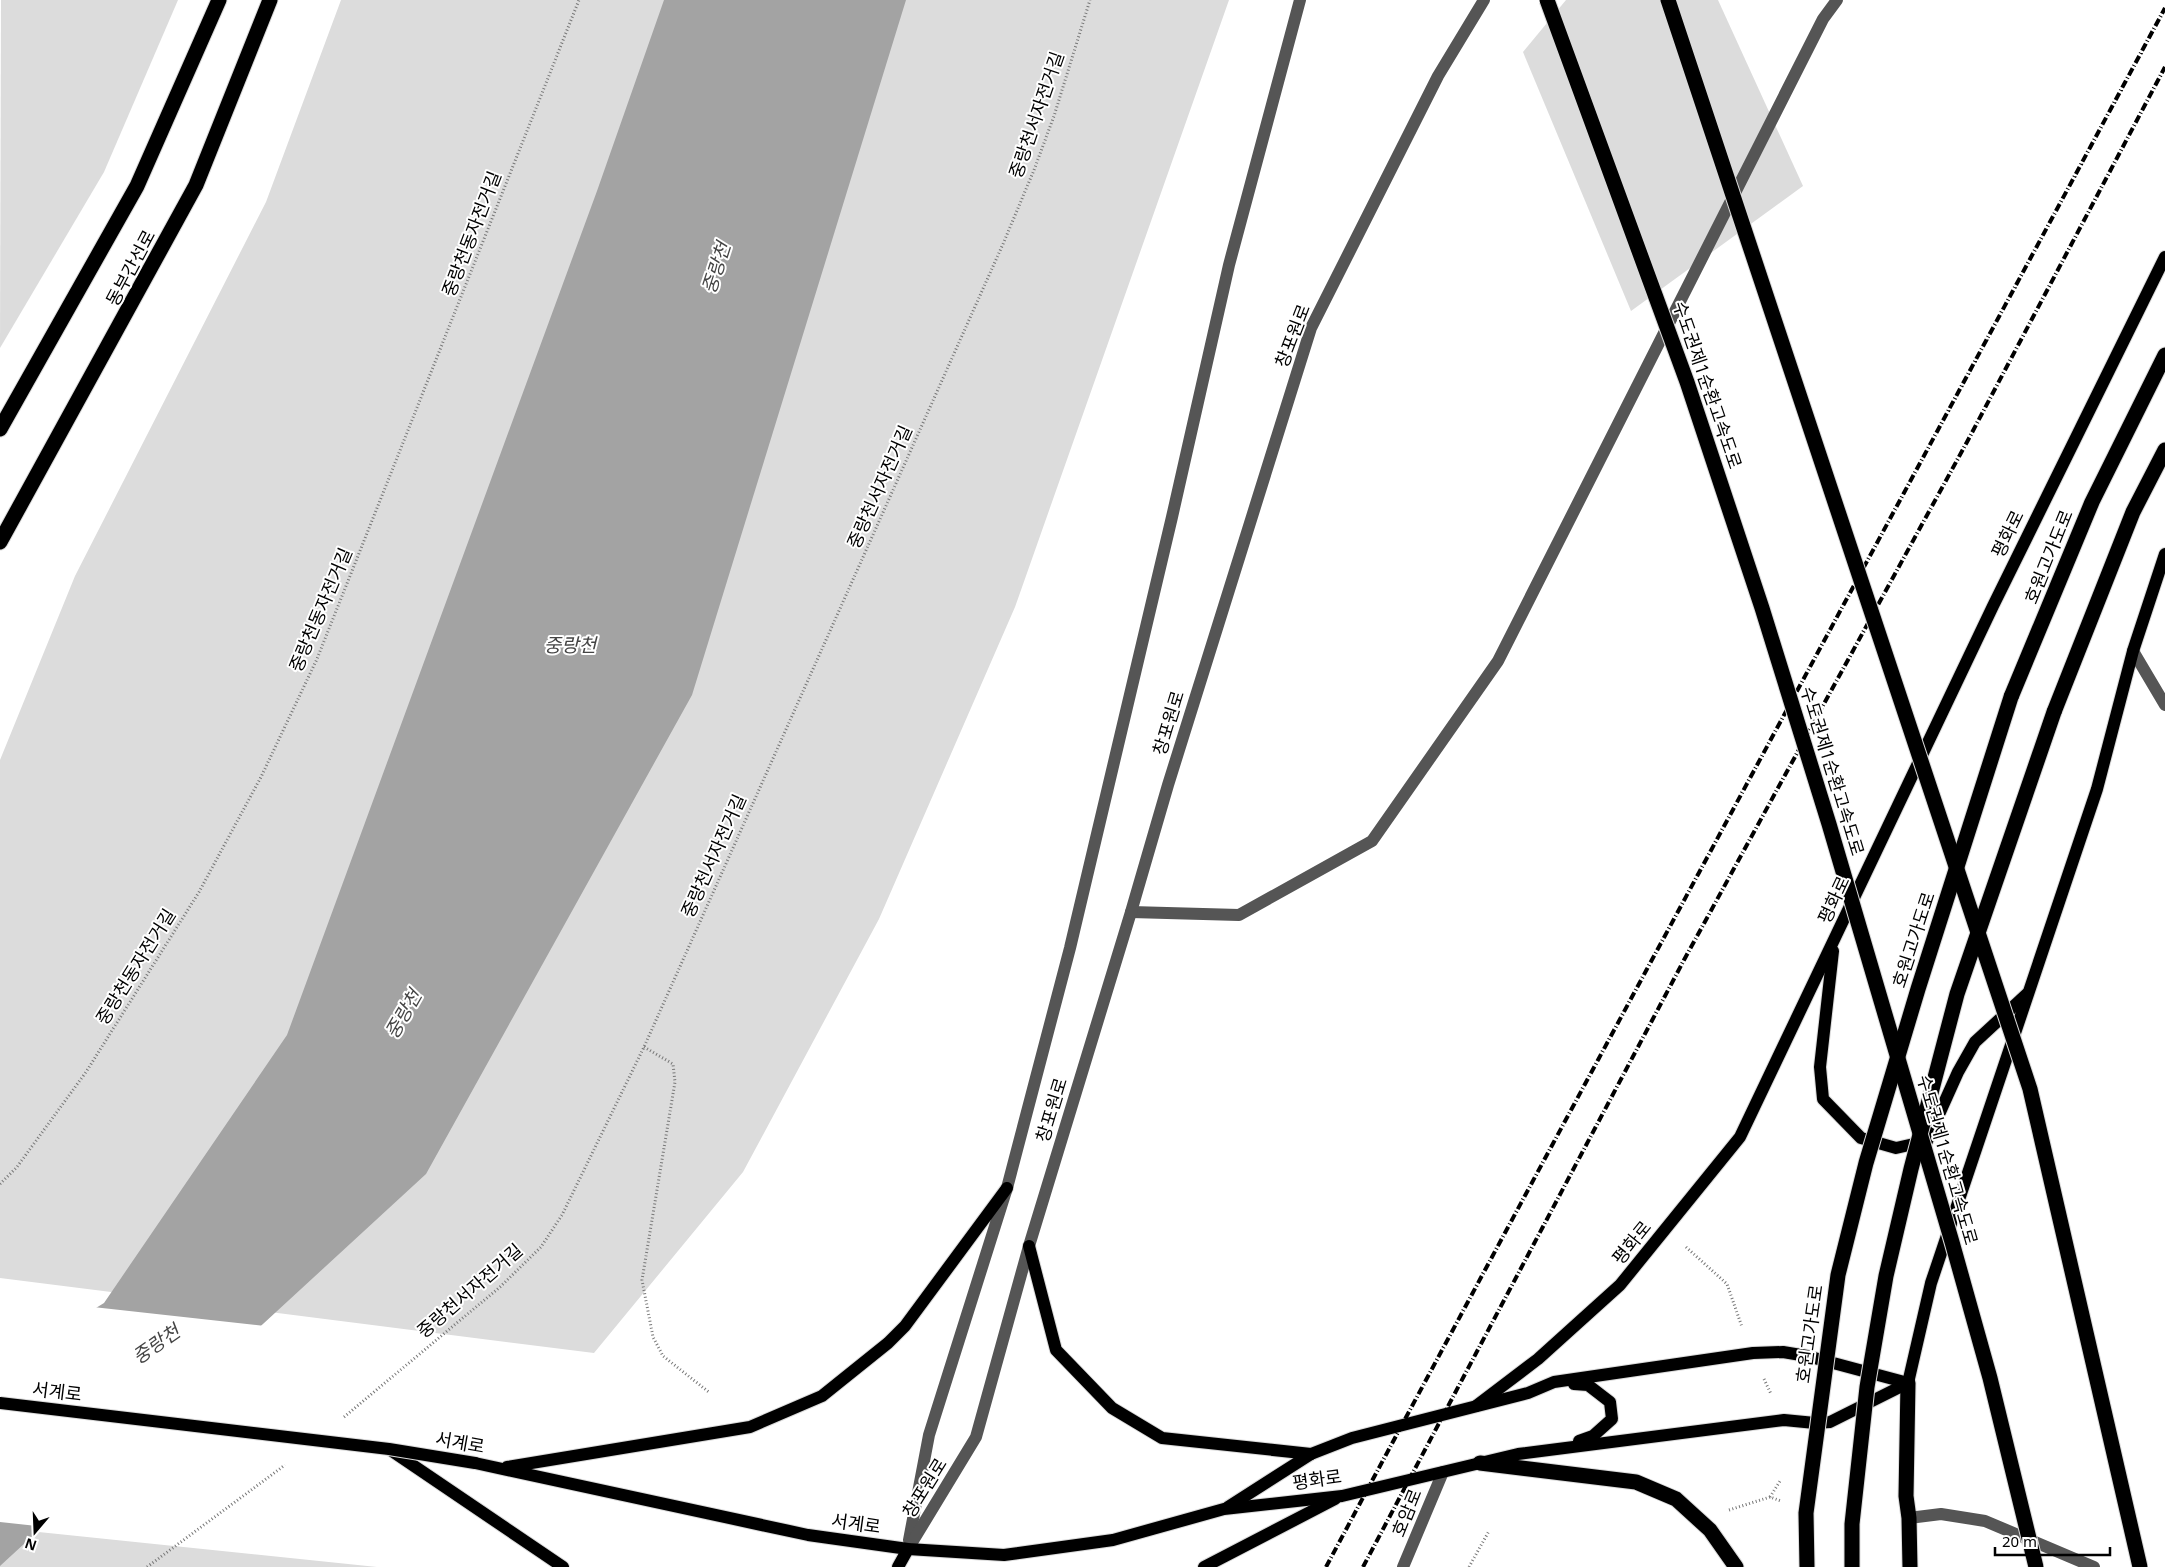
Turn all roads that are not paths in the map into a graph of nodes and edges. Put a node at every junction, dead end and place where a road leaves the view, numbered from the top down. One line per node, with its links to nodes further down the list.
1 (219, 0): 10 (highway, 동부간선로)
2 (270, 0): 12 (highway, 동부간선로)
3 (1300, 0): 19 (street, 창포원로)
4 (1484, 0): 16 (street, 창포원로)
5 (1547, 0): 43 (highway, 수도권제1순환고속도로, bridge)
6 (1668, 0): 45 (highway, bridge)
7 (1836, 0): 16 (street)
8 (2165, 257): 17 (main road, 평화로)
9 (2165, 355): 40 (highway, 호원고가도로, bridge)
10 (0, 429)
11 (2165, 450): 41 (highway, bridge)
12 (0, 542)
13 (2165, 554): 14 (main road)
14 (2133, 651): 15 (street); 18 (main road)
15 (2165, 705)
16 (1132, 912): 20 (street, 창포원로)
17 (1834, 941): 18 (main road); 24 (main road, 평화로)
18 (2028, 993): 22 (main road)
19 (1007, 1188): 29 (main road); 34 (street, 창포원로)
20 (1029, 1246): 27 (main road); 34 (street, 창포원로)
21 (1554, 1382): 22 (main road, 평화로); 24 (main road, 평화로); 26 (main road)
22 (1908, 1383): 26 (main road, 평화로); 33 (highway)
23 (0, 1404): 25 (main road, 서계로, bridge)
24 (1476, 1406): 27 (main road, 평화로)
25 (389, 1449): 29 (main road, 서계로, bridge); 35 (main road)
26 (1550, 1450): 28 (main road, 평화로)
27 (1311, 1454): 32 (main road, 평화로)
28 (1480, 1463): 30 (main road, 평화로); 39 (highway)
29 (499, 1469): 34 (main road, 서계로)
30 (1442, 1472): 31 (main road, 평화로); 38 (street, 호암로)
31 (1342, 1496): 32 (main road, 평화로); 37 (main road)
32 (1224, 1509): 34 (main road, 평화로)
33 (1909, 1518): 42 (highway); 44 (street)
34 (908, 1549): 36 (main road)
35 (562, 1567)
36 (898, 1567)
37 (1204, 1567)
38 (1403, 1567)
39 (1736, 1567)
40 (1807, 1567)
41 (1852, 1567)
42 (1910, 1567)
43 (2036, 1567)
44 (2094, 1567)
45 (2140, 1567)

